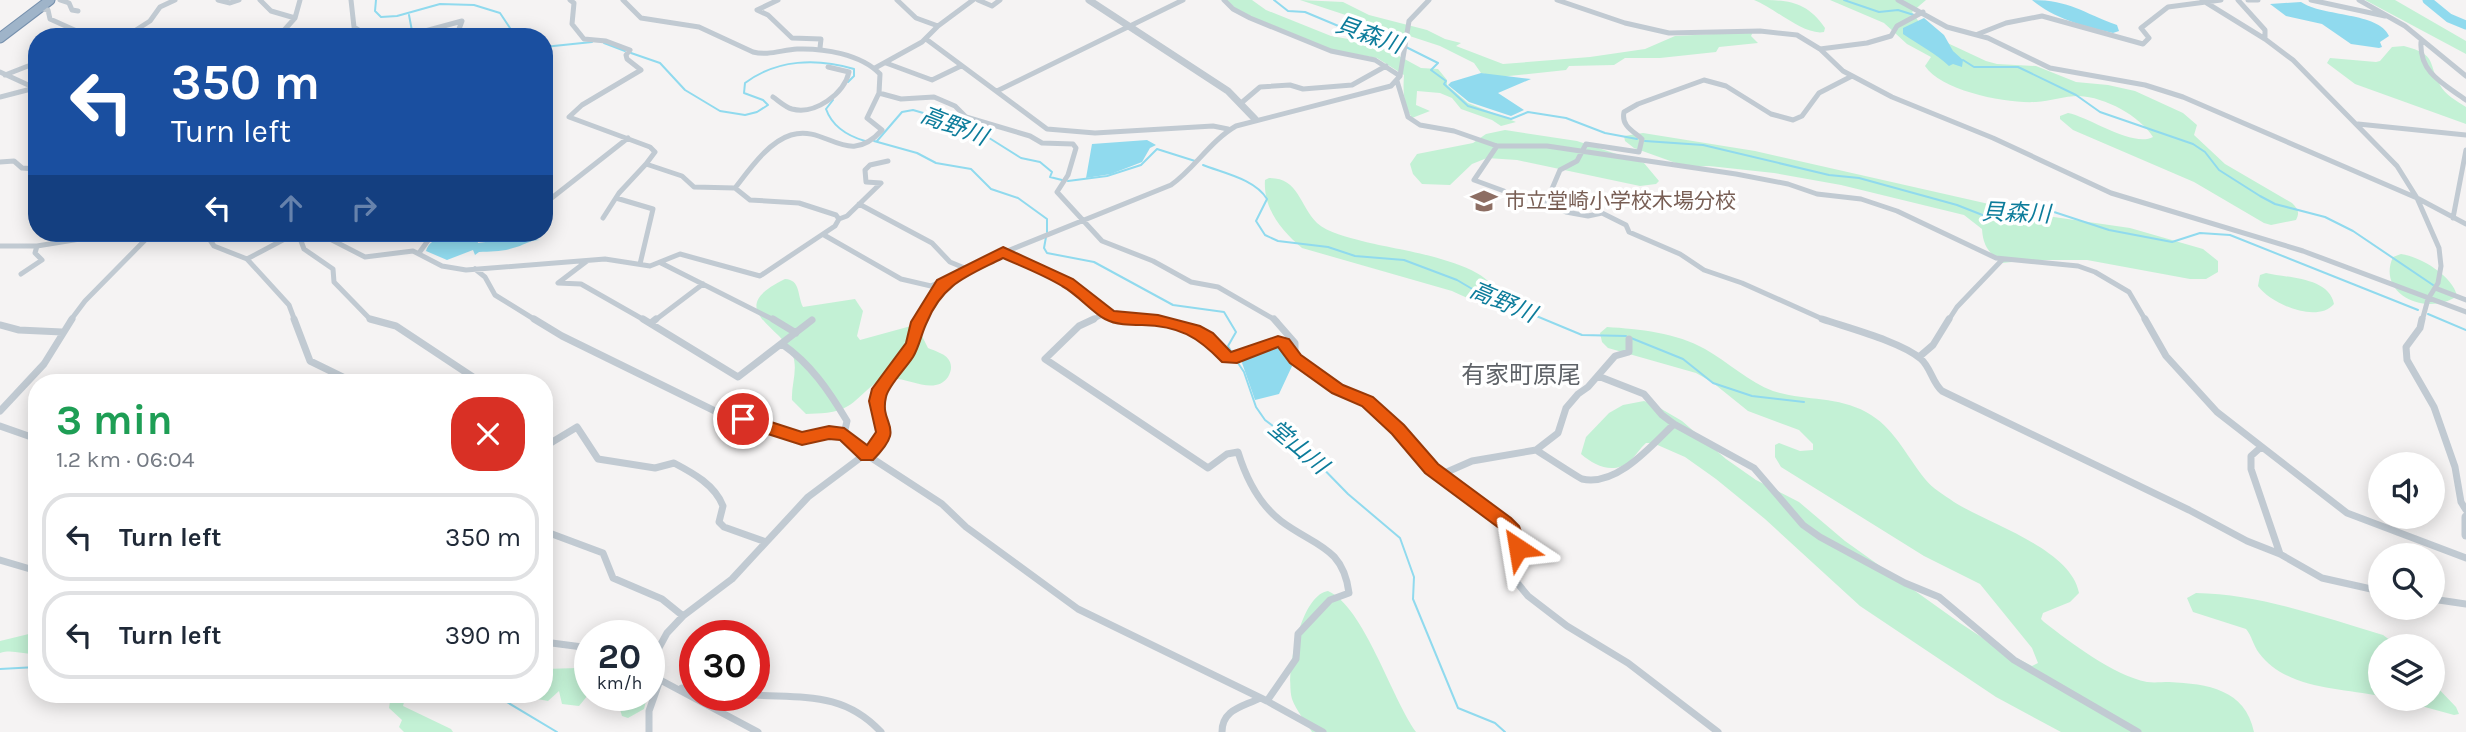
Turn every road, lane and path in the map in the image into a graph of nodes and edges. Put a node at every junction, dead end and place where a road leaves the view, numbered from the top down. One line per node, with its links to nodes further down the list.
1 (50, 0): 29 (highway)
2 (60, 0): 30 (street)
3 (175, 0): 37 (street)
4 (218, 0): 5 (street)
5 (239, 0)
6 (260, 0): 33 (street)
7 (300, 0): 33 (street)
8 (351, 0): 39 (street)
9 (570, 0): 71 (street)
10 (624, 0): 47 (street)
11 (778, 0): 47 (street)
12 (897, 0): 34 (street)
13 (973, 0): 34 (street)
14 (978, 0): 15 (street)
15 (1000, 0)
16 (1089, 0): 35 (street)
17 (1183, 0): 35 (street)
18 (1223, 0): 52 (street)
19 (1429, 0): 56 (street)
20 (1557, 0): 48 (street)
21 (1898, 0): 31 (street)
22 (2221, 0): 28 (street)
23 (2238, 0): 45 (street)
24 (2248, 0): 25 (street)
25 (2258, 0)
26 (2311, 0): 32 (street)
27 (2359, 0): 32 (street)
28 (2204, 1): 42 (street); 45 (street)
29 (39, 8): 36 (street); 43 (highway)
30 (78, 11)
31 (1919, 14): 42 (street); 48 (street)
32 (2391, 17): 46 (street)
33 (295, 18): 38 (street)
34 (937, 26): 44 (street)
35 (1128, 26): 61 (street); 66 (street)
36 (70, 28)
37 (138, 28)
38 (286, 28)
39 (356, 28)
40 (436, 28): 41 (street)
41 (459, 28)
42 (1977, 34): 83 (street)
43 (0, 38)
44 (926, 39): 49 (street); 51 (street)
45 (2265, 39): 68 (street)
46 (2421, 42): 58 (street); 65 (street)
47 (820, 48): 54 (street)
48 (1819, 49): 57 (street)
49 (885, 62): 51 (street); 54 (street)
50 (28, 66): 55 (street)
51 (961, 66): 61 (street)
52 (1386, 66): 56 (street); 66 (street)
53 (828, 67): 64 (street)
54 (875, 68): 62 (street)
55 (3, 74): 59 (street)
56 (1399, 76): 67 (street); 72 (street)
57 (1852, 76): 74 (street); 113 (street)
58 (2466, 76)
59 (28, 85)
60 (28, 91): 63 (street)
61 (997, 91): 69 (street)
62 (879, 93): 79 (street); 88 (street)
63 (0, 97)
64 (773, 97)
65 (2466, 100)
66 (1240, 103): 67 (street)
67 (1255, 119): 69 (street)
68 (2358, 124): 70 (street); 83 (street)
69 (1228, 129): 88 (street)
70 (2466, 135)
71 (628, 138): 77 (street); 81 (street)
72 (1497, 146): 74 (street); 80 (street)
73 (2466, 150): 86 (street)
74 (1581, 152): 104 (street); 124 (street)
75 (888, 161): 84 (street)
76 (0, 162): 78 (street)
77 (646, 164): 79 (street); 82 (street)
78 (28, 168)
79 (736, 188): 87 (street)
80 (1504, 191)
81 (553, 196)
82 (616, 198): 85 (street); 106 (street)
83 (2417, 198): 86 (street); 112 (street)
84 (859, 204): 87 (street); 108 (street)
85 (603, 218)
86 (2454, 218): 89 (street)
87 (839, 219): 90 (street)
88 (1085, 220): 100 (street); 125 (street)
89 (2466, 224)
90 (824, 236): 105 (street); 111 (street)
91 (61, 242): 99 (street)
92 (143, 242): 120 (street)
93 (211, 242): 102 (street)
94 (281, 242): 102 (street)
95 (302, 242): 128 (street)
96 (336, 242): 101 (street)
97 (427, 242): 101 (street)
98 (0, 246): 99 (street)
99 (37, 246): 109 (street)
100 (1003, 252): 108 (street); 116 (street)
101 (419, 253): 107 (street)
102 (247, 259): 127 (street)
103 (589, 260): 106 (street); 107 (street); 118 (street)
104 (2002, 260): 124 (street); 137 (street)
105 (661, 263): 106 (street); 110 (street)
106 (640, 264)
107 (475, 269): 134 (street)
108 (967, 270): 111 (street)
109 (21, 274)
110 (703, 284): 118 (street); 121 (street)
111 (942, 284): 139 (street)
112 (2435, 288): 113 (street); 114 (street)
113 (2428, 299): 115 (street); 141 (street)
114 (2466, 300)
115 (2466, 312)
116 (1106, 313): 125 (street); 160 (street)
117 (812, 320): 121 (street)
118 (651, 323): 123 (street)
119 (0, 326): 120 (street)
120 (62, 332): 126 (street)
121 (796, 332): 123 (street)
122 (1629, 340): 129 (street)
123 (782, 344): 134 (street)
124 (1919, 357): 146 (street)
125 (1295, 359): 140 (street)
126 (35, 374)
127 (337, 374)
128 (468, 374)
129 (1598, 376): 132 (street); 138 (street)
130 (28, 381): 131 (street)
131 (0, 411)
132 (1674, 424): 138 (street); 168 (street)
133 (0, 426): 135 (street)
134 (844, 434): 139 (street)
135 (28, 436)
136 (553, 442): 145 (street)
137 (2260, 448): 146 (street); 147 (street)
138 (1535, 450): 140 (street)
139 (867, 455): 145 (street); 160 (street)
140 (1440, 475): 167 (street)
141 (2466, 510)
142 (2466, 517): 144 (street)
143 (553, 534): 153 (street)
144 (2466, 535)
145 (766, 542): 153 (street)
146 (2280, 554): 150 (street)
147 (2466, 558)
148 (0, 560): 149 (street)
149 (28, 568)
150 (2368, 588)
151 (2445, 601): 152 (street)
152 (2466, 604)
153 (683, 616): 154 (street)
154 (665, 637)
155 (553, 643): 156 (street)
156 (574, 647)
157 (665, 682): 158 (street)
158 (677, 687): 163 (street)
159 (770, 696): 164 (street)
160 (1264, 699): 165 (street); 166 (street)
161 (650, 711): 162 (street)
162 (649, 732)
163 (758, 732)
164 (881, 732)
165 (1222, 732)
166 (1323, 732)
167 (1718, 732)
168 (2138, 732)

